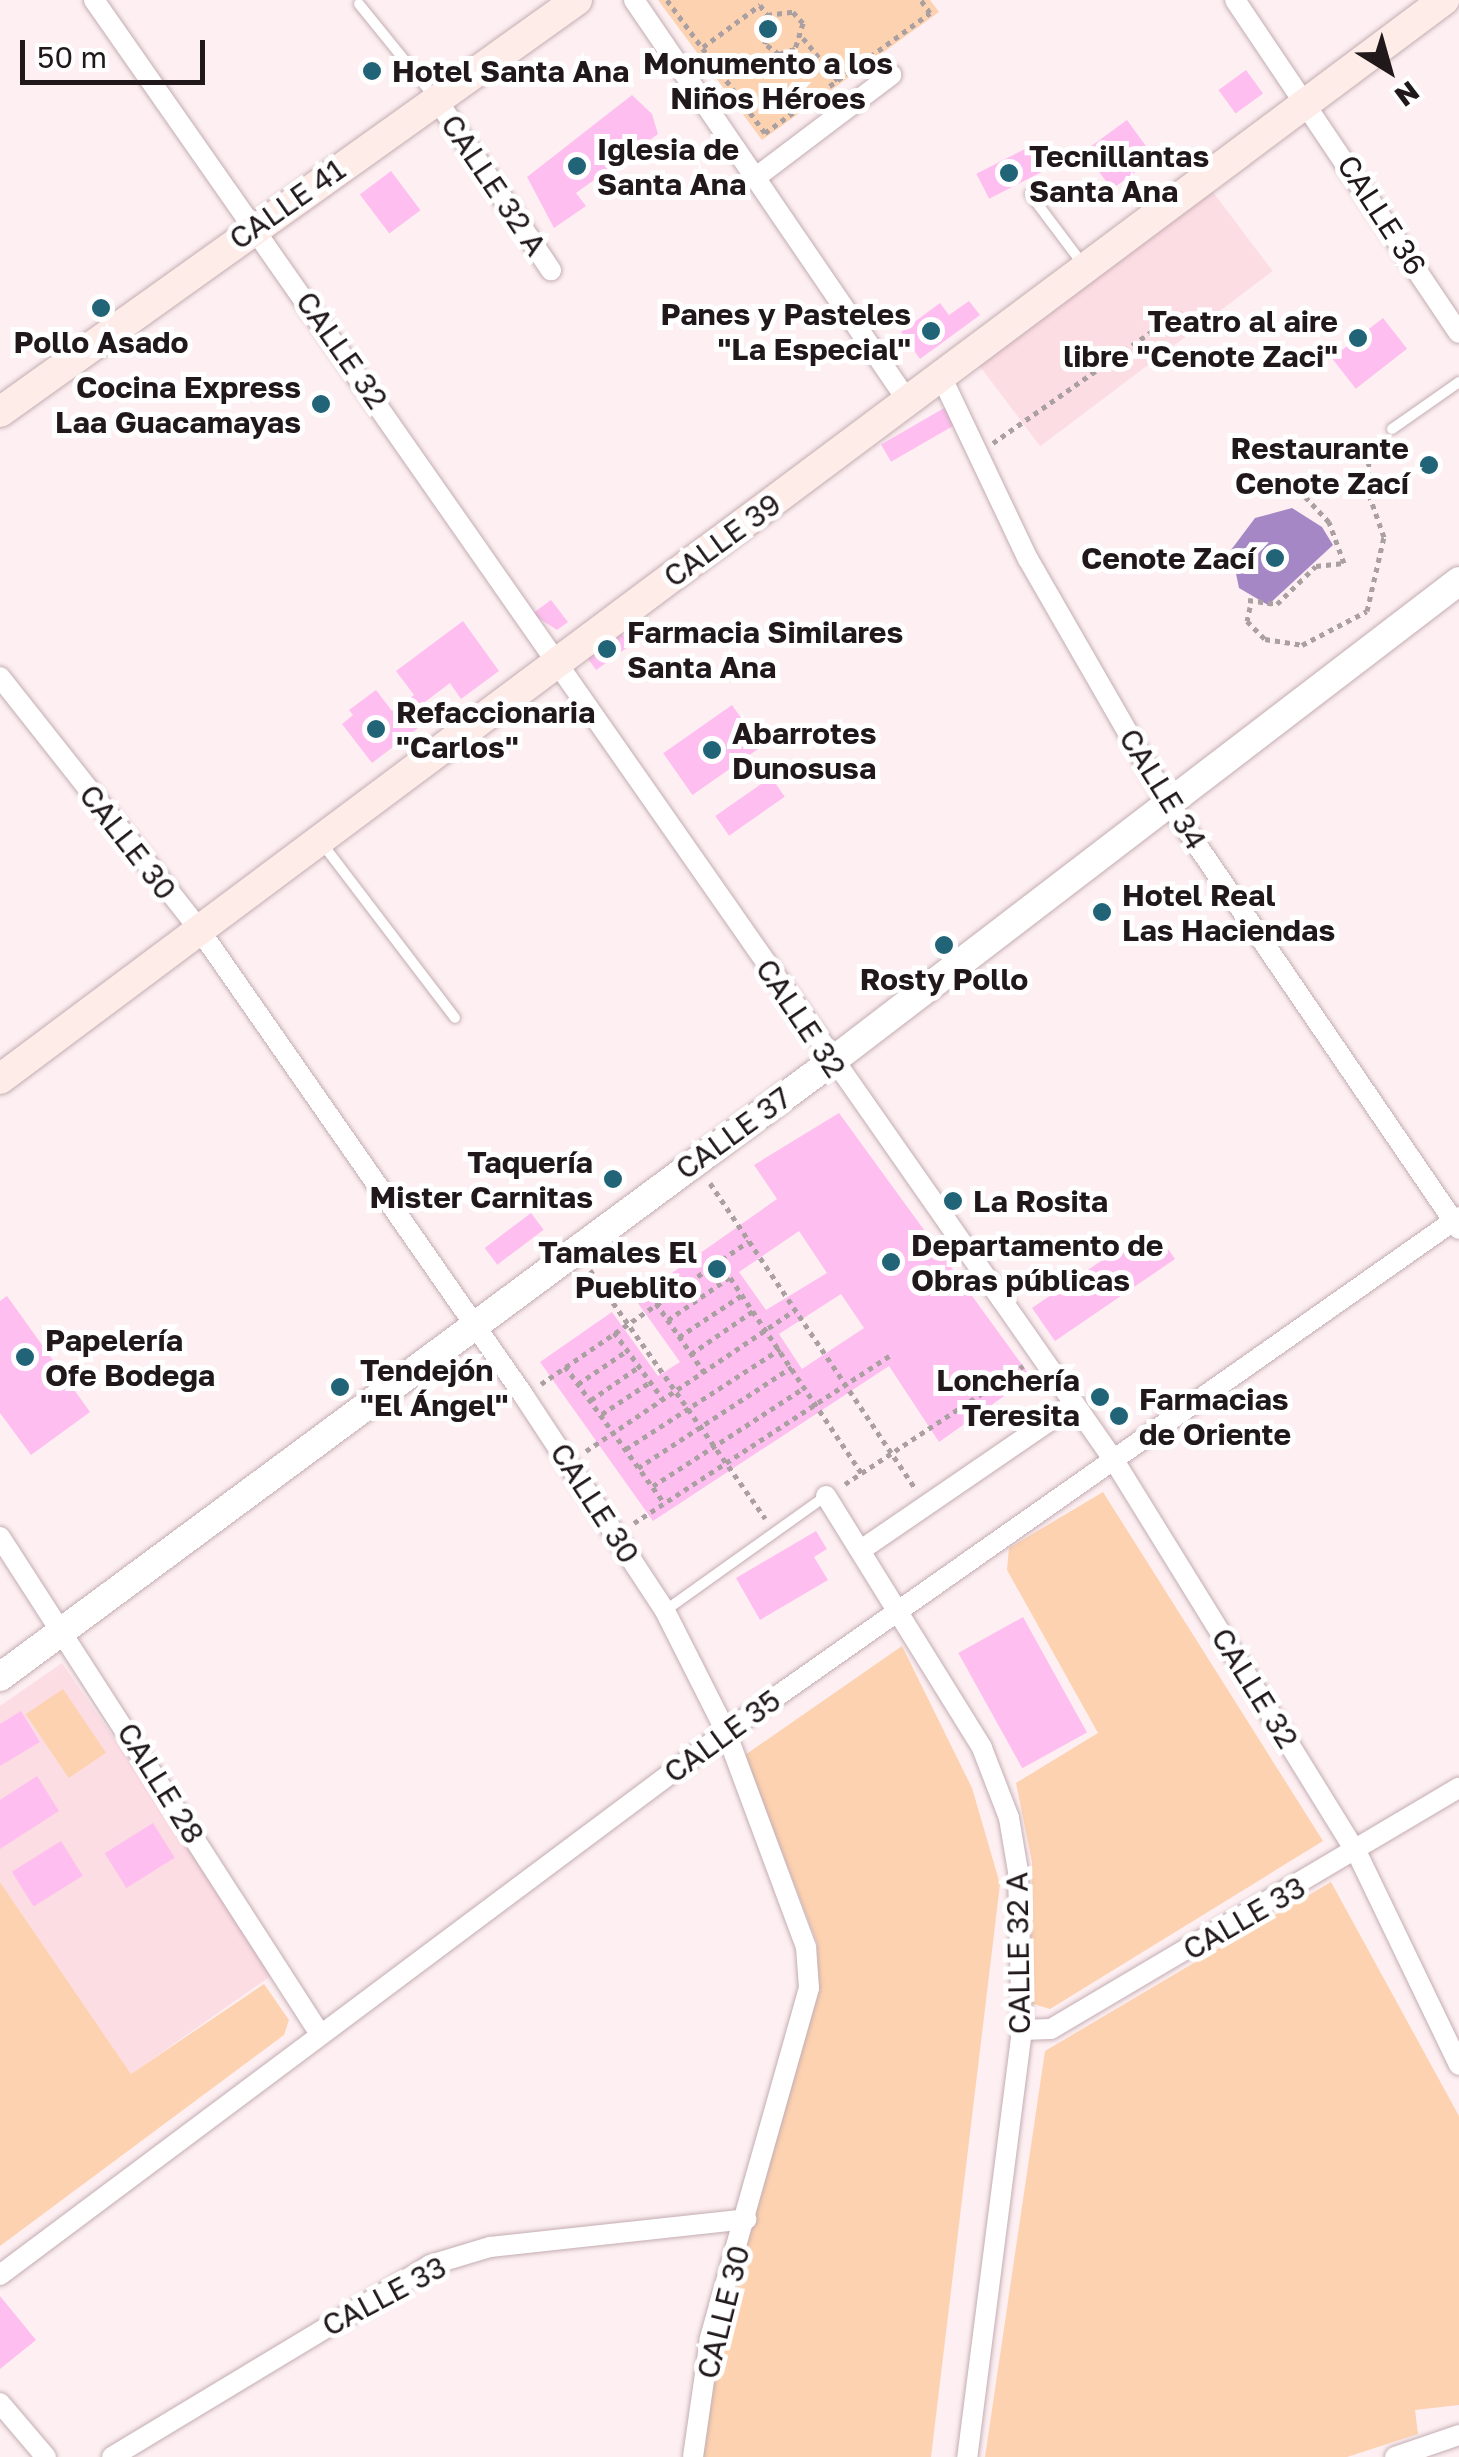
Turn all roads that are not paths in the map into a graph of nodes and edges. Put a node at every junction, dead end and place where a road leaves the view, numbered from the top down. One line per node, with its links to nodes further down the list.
1 (94, 0): 12 (street, CALLE 32)
2 (577, 0): 8 (main road, CALLE 41)
3 (634, 0): 10 (street)
4 (1235, 0): 9 (street, CALLE 36)
5 (1444, 0): 9 (main road, CALLE 39)
6 (358, 4): 8 (lane)
7 (891, 75): 10 (street)
8 (437, 100): 12 (main road, CALLE 41); 14 (street, CALLE 32 A)
9 (1308, 102): 13 (main road, CALLE 39); 15 (street, CALLE 36)
10 (759, 175): 18 (street)
11 (1030, 194): 13 (lane)
12 (256, 224): 19 (main road, CALLE 41); 22 (street, CALLE 32)
13 (1086, 268): 16 (main road, CALLE 39)
14 (551, 270)
15 (1459, 333)
16 (941, 376): 18 (main road, CALLE 39); 24 (street, CALLE 34)
17 (1459, 382): 20 (lane)
18 (908, 400): 22 (main road, CALLE 39)
19 (0, 412)
20 (1392, 428)
21 (1459, 581): 24 (street, CALLE 37)
22 (556, 660): 25 (main road, CALLE 39); 28 (street, CALLE 32)
23 (0, 677): 26 (street, CALLE 30)
24 (1166, 801): 28 (street, CALLE 37); 30 (street, CALLE 34)
25 (320, 841): 26 (main road, CALLE 39); 27 (lane)
26 (199, 929): 29 (main road, CALLE 39); 31 (street, CALLE 30)
27 (455, 1018)
28 (830, 1062): 31 (street, CALLE 37); 32 (street, CALLE 32)
29 (0, 1079)
30 (1457, 1222): 33 (street, CALLE 35)
31 (472, 1322): 38 (street, CALLE 30); 39 (street, CALLE 37)
32 (1074, 1404): 33 (street, CALLE 32); 36 (street)
33 (1115, 1462): 37 (street, CALLE 35); 43 (street, CALLE 32)
34 (826, 1496): 36 (street, CALLE 32 A); 38 (lane)
35 (0, 1537): 39 (street, CALLE 28)
36 (861, 1550): 37 (street, CALLE 32 A)
37 (900, 1608): 41 (street, CALLE 35); 44 (street, CALLE 32 A)
38 (665, 1611): 41 (street, CALLE 30)
39 (65, 1632): 40 (street, CALLE 37); 45 (street, CALLE 28)
40 (0, 1676)
41 (726, 1732): 45 (street, CALLE 35); 47 (street, CALLE 30)
42 (1459, 1788): 43 (street, CALLE 33)
43 (1358, 1854): 44 (street, CALLE 33); 46 (street, CALLE 32)
44 (1022, 2030): 54 (street, CALLE 32 A)
45 (318, 2031): 48 (street, CALLE 35)
46 (1459, 2064)
47 (746, 2219): 52 (street, CALLE 33); 53 (street, CALLE 30)
48 (0, 2275)
49 (0, 2403): 51 (street)
50 (1459, 2435): 55 (street)
51 (46, 2457)
52 (112, 2457)
53 (693, 2457)
54 (967, 2457)
55 (1395, 2457)

